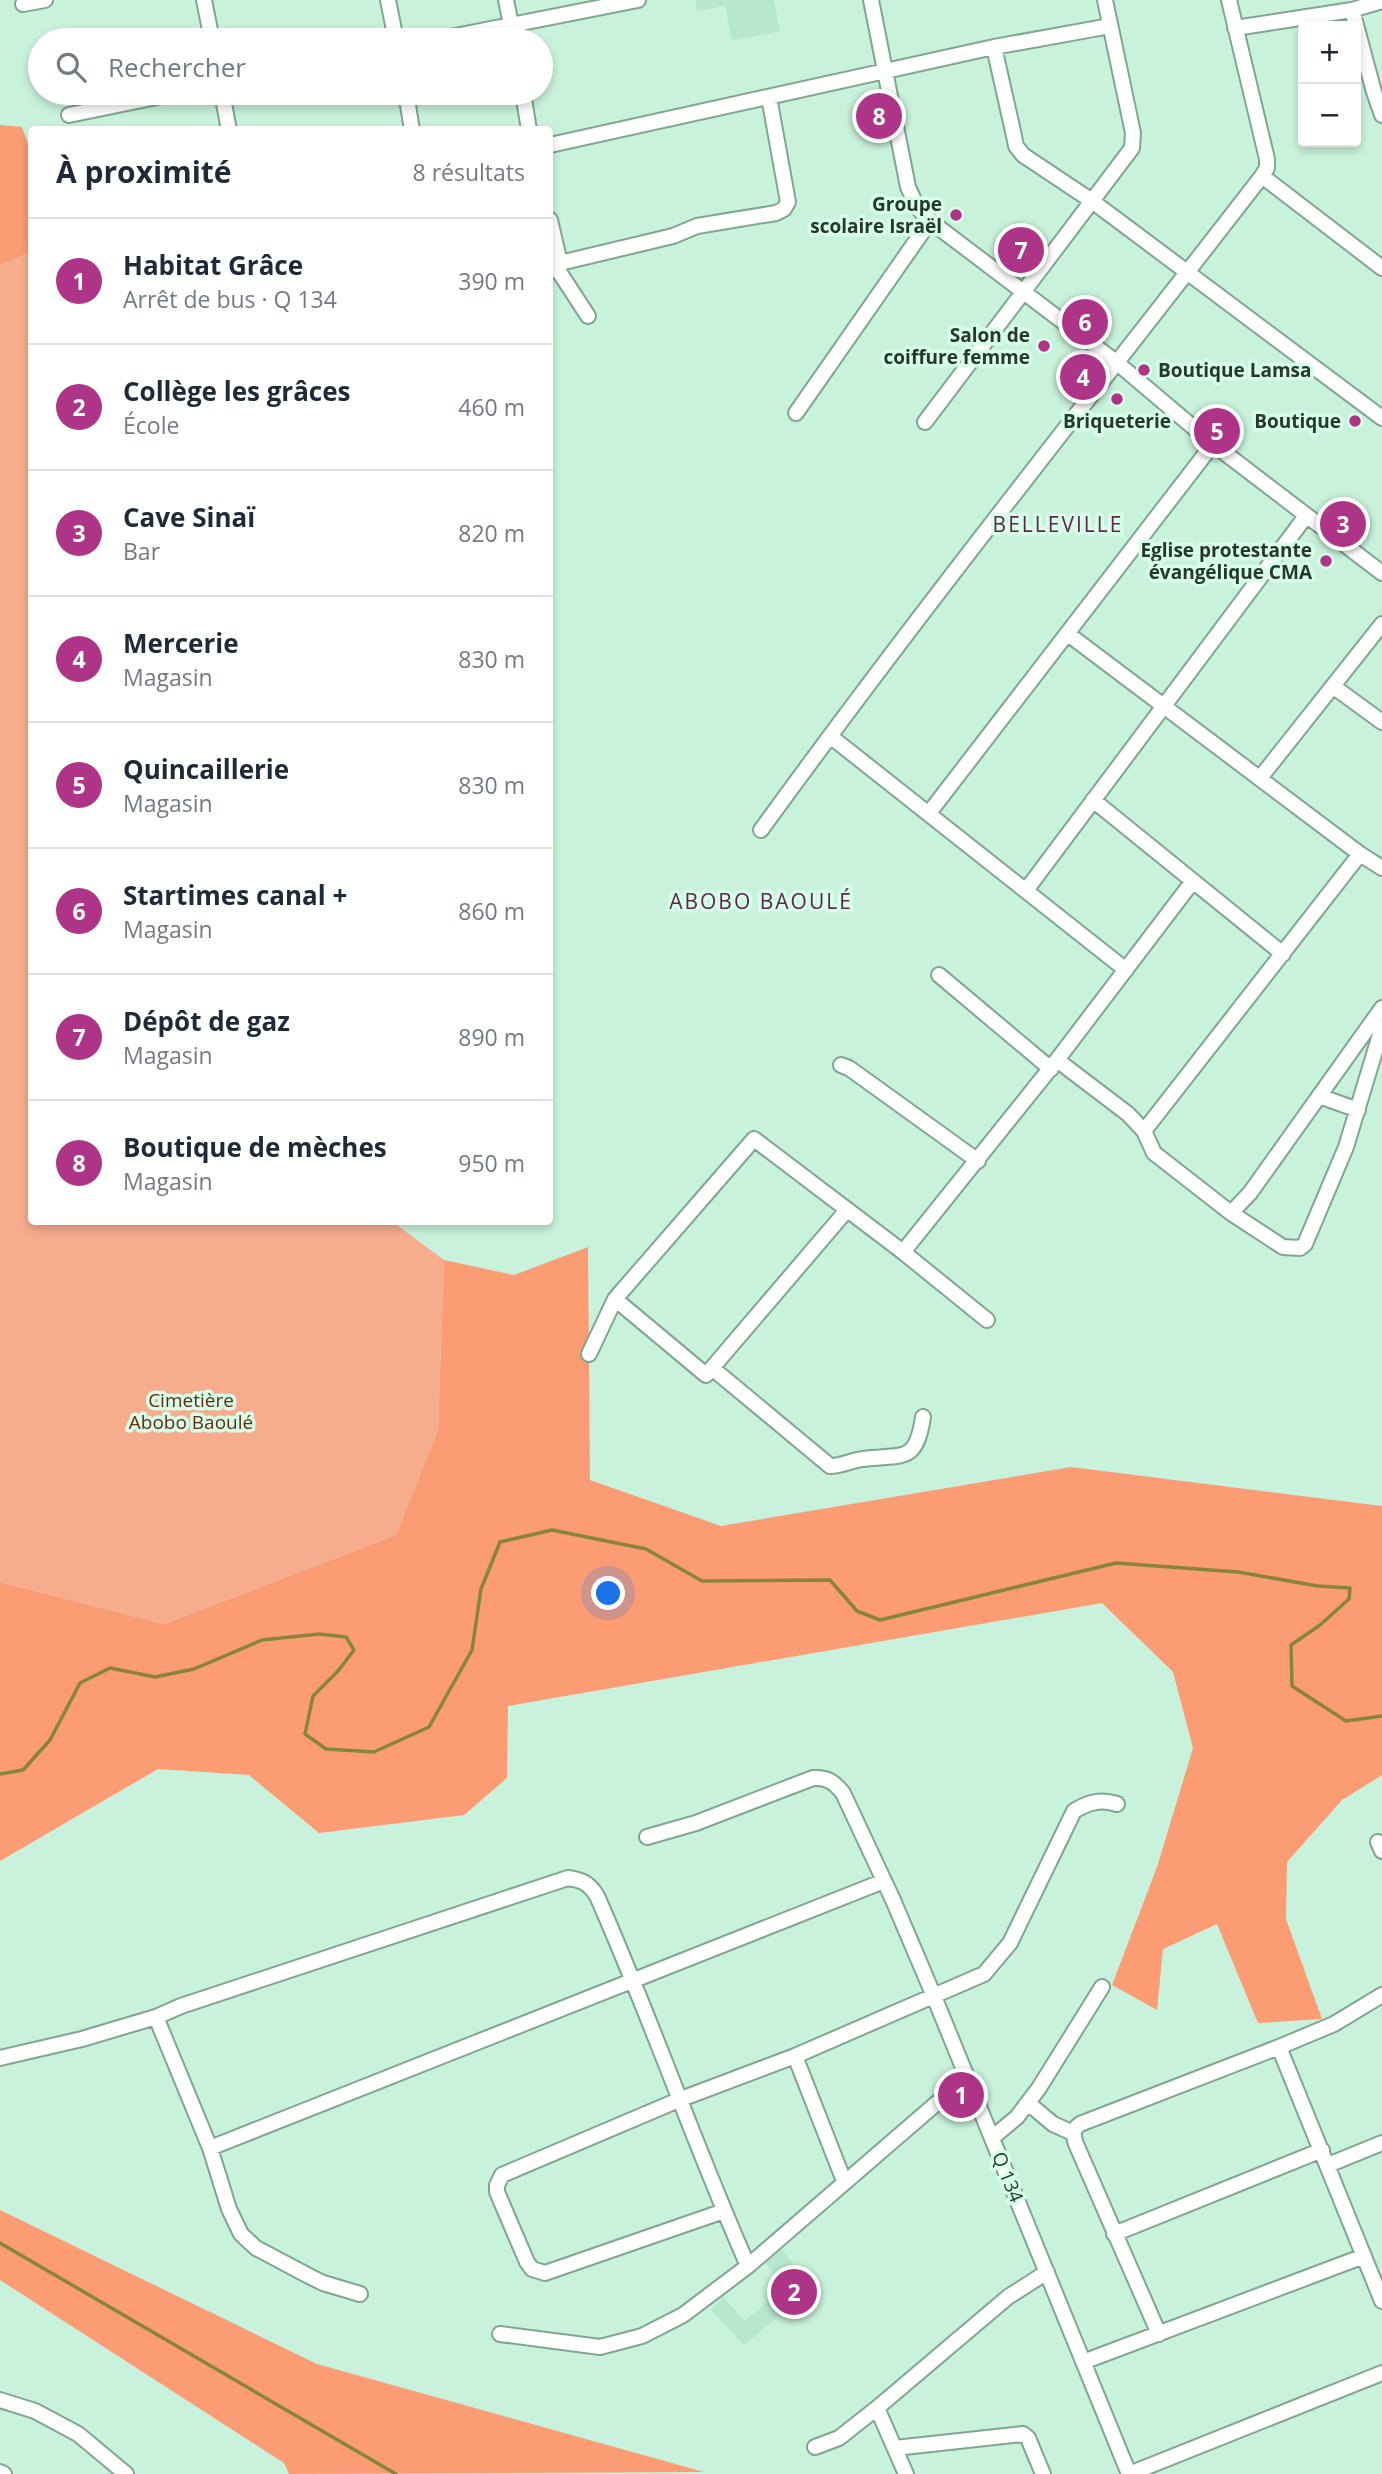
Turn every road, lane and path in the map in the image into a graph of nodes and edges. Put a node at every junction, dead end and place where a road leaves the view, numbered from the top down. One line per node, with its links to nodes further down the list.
1 (45, 0): 11 (street)
2 (204, 0): 14 (street)
3 (388, 0): 15 (street)
4 (506, 0): 16 (street)
5 (638, 0): 10 (street)
6 (871, 0): 20 (street)
7 (1105, 0): 13 (street)
8 (1229, 0): 18 (street)
9 (1382, 1): 12 (street)
10 (617, 2): 17 (street)
11 (23, 4)
12 (1353, 10): 18 (street); 27 (street)
13 (1110, 26): 19 (street); 33 (street)
14 (210, 28)
15 (394, 28)
16 (511, 28)
17 (529, 28)
18 (1235, 28): 32 (street)
19 (994, 47): 20 (street); 33 (street)
20 (885, 71): 21 (street); 34 (street)
21 (769, 97): 31 (street); 36 (street)
22 (115, 105): 26 (street)
23 (224, 105): 28 (street)
24 (408, 105): 29 (street)
25 (525, 105): 30 (street)
26 (69, 114)
27 (1382, 115)
28 (228, 126)
29 (411, 126)
30 (528, 126)
31 (553, 144)
32 (1262, 176): 37 (street); 38 (street)
33 (1092, 201): 38 (street); 39 (street)
34 (930, 221): 39 (street); 42 (street)
35 (553, 248): 36 (street)
36 (555, 267): 40 (street)
37 (1382, 268)
38 (1188, 273): 41 (street); 43 (street)
39 (1024, 292): 41 (street); 44 (street)
40 (588, 316)
41 (1116, 362): 45 (street); 53 (street)
42 (796, 413)
43 (1382, 418)
44 (925, 422)
45 (1213, 444): 46 (street); 49 (street)
46 (1306, 516): 47 (street); 51 (street)
47 (1382, 573)
48 (1382, 624): 50 (street)
49 (1068, 634): 51 (street); 56 (street)
50 (1334, 687): 52 (street); 54 (street)
51 (1165, 708): 54 (street); 55 (street)
52 (1382, 722)
53 (830, 736): 56 (street); 57 (street)
54 (1260, 778): 58 (street)
55 (1093, 800): 60 (street); 61 (street)
56 (929, 813): 61 (street)
57 (761, 830)
58 (1360, 854): 59 (street); 62 (street)
59 (1382, 868)
60 (1193, 881): 62 (street); 63 (street)
61 (1027, 889): 63 (street)
62 (1283, 954): 71 (street)
63 (1126, 970): 68 (street)
64 (939, 975): 68 (street)
65 (1382, 1008): 69 (street)
66 (1382, 1028): 70 (street)
67 (841, 1065): 72 (street)
68 (1054, 1065): 71 (street); 72 (street)
69 (1319, 1096): 70 (street); 74 (street)
70 (1358, 1110): 74 (street)
71 (1144, 1131): 74 (street)
72 (978, 1161): 75 (street)
73 (848, 1210): 75 (street); 76 (street); 79 (street)
74 (1231, 1213)
75 (903, 1252): 77 (street)
76 (615, 1299): 78 (street); 79 (street)
77 (987, 1320)
78 (589, 1354)
79 (712, 1368): 80 (street)
80 (923, 1417)
81 (1117, 1804): 86 (street)
82 (648, 1838): 83 (street, Q 134)
83 (884, 1881): 84 (street); 86 (street, Q 134)
84 (634, 1981): 88 (street); 93 (street); 98 (street)
85 (1102, 1987): 94 (street)
86 (933, 1994): 90 (street); 92 (street, Q 134)
87 (1382, 1995): 89 (street)
88 (156, 2017): 91 (street); 98 (street)
89 (1279, 2047): 95 (street); 99 (street)
90 (794, 2056): 93 (street); 101 (street)
91 (0, 2058)
92 (967, 2077): 96 (street, Q 134); 101 (street)
93 (681, 2099): 102 (street); 102 (street)
94 (1025, 2106): 95 (street); 96 (street)
95 (1073, 2133): 103 (street)
96 (992, 2138): 106 (street, Q 134)
97 (1382, 2143): 100 (street)
98 (210, 2148): 107 (street)
99 (1322, 2150): 100 (street); 103 (street)
100 (1328, 2165): 104 (street)
101 (844, 2181): 105 (street)
102 (724, 2211): 105 (street)
103 (1114, 2234): 110 (street)
104 (1364, 2256): 108 (street); 110 (street)
105 (748, 2266): 109 (street)
106 (1047, 2272): 111 (street, Q 134); 114 (street)
107 (360, 2294)
108 (1382, 2301)
109 (500, 2334)
110 (1159, 2334): 111 (street)
111 (1083, 2362): 120 (street, Q 134)
112 (1382, 2373): 120 (street)
113 (0, 2400): 117 (street)
114 (877, 2408): 115 (street); 116 (street)
115 (815, 2447)
116 (895, 2448): 118 (street); 119 (street)
117 (126, 2474)
118 (906, 2474)
119 (1043, 2474)
120 (1129, 2474)

